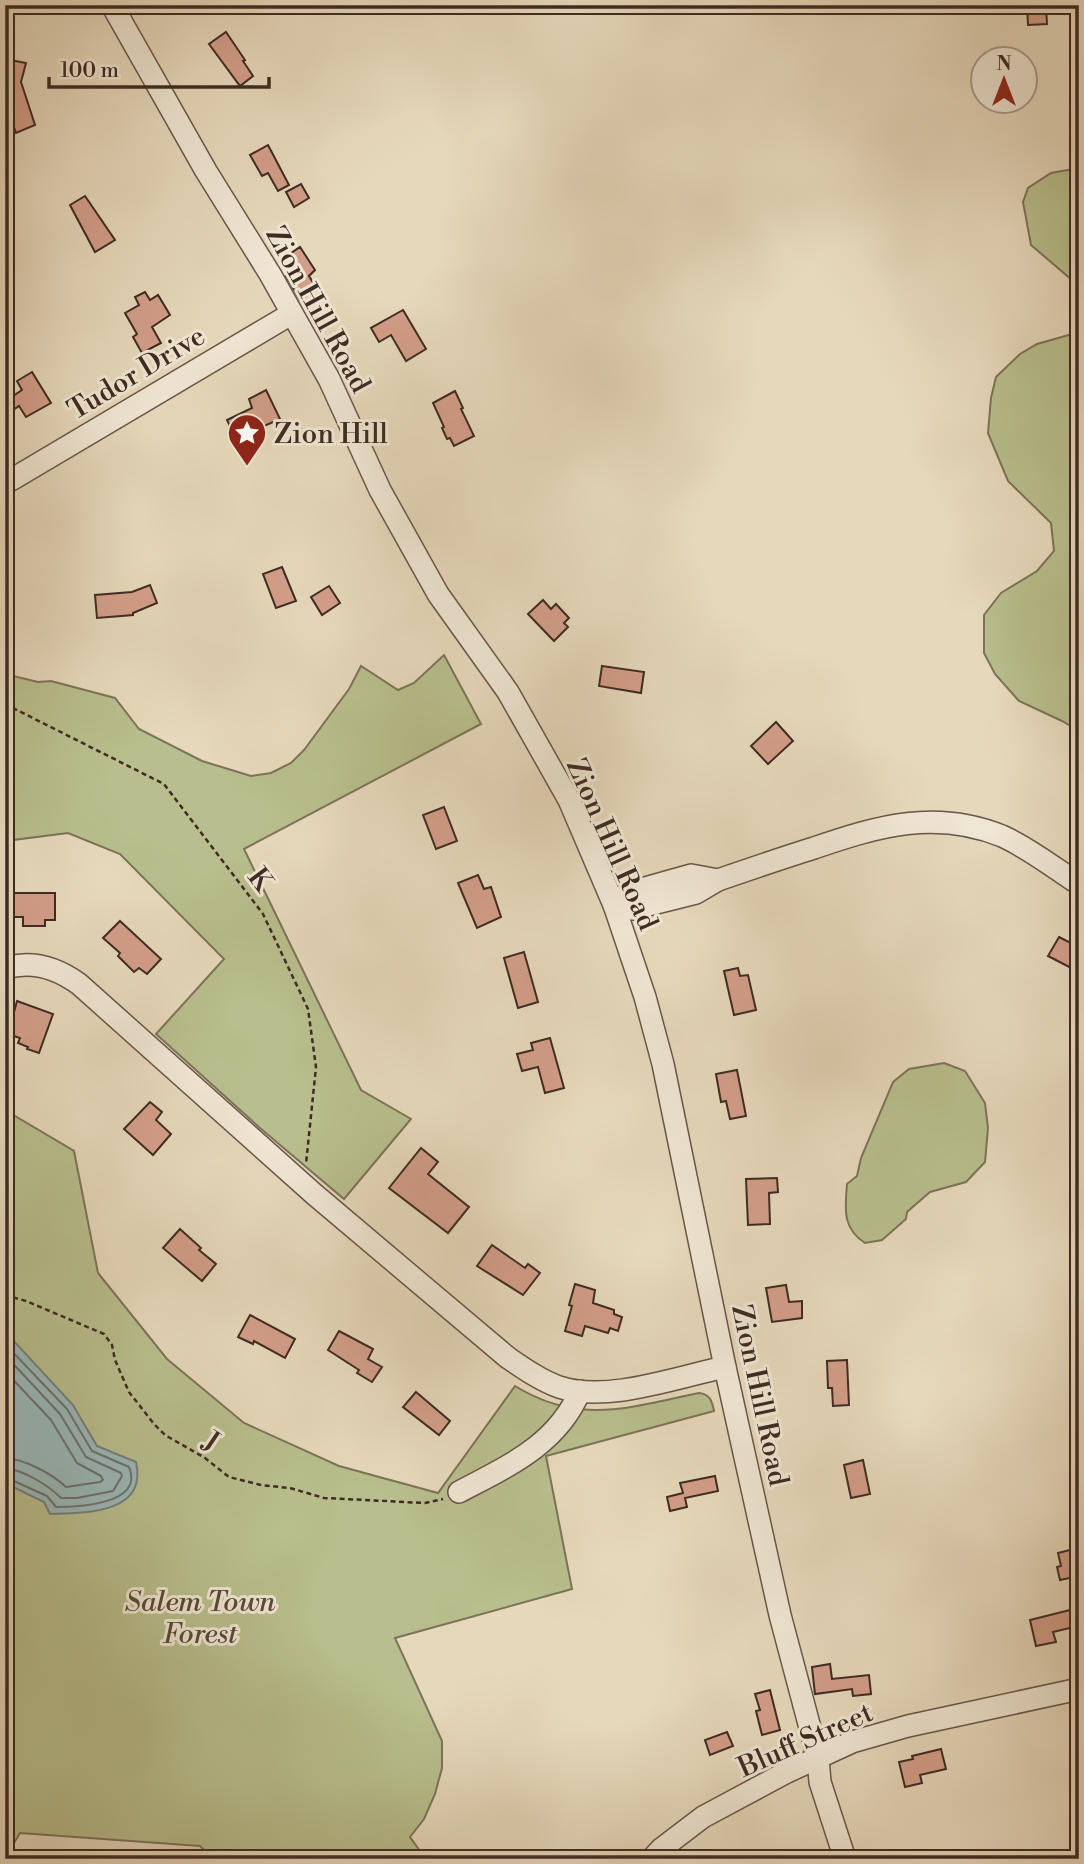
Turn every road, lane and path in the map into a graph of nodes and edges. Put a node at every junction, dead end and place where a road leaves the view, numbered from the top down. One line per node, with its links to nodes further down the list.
1 (112, 5): 2 (street, Zion Hill Road)
2 (291, 314): 3 (street, Tudor Drive); 6 (street, Zion Hill Road)
3 (11, 480)
4 (5, 705): 8 (path, K)
5 (1079, 884): 6 (street)
6 (614, 905): 10 (street, Zion Hill Road)
7 (5, 968): 8 (street)
8 (304, 1185): 11 (street)
9 (5, 1295): 12 (path, J)
10 (725, 1367): 11 (street); 14 (street, Zion Hill Road)
11 (580, 1391): 12 (street)
12 (459, 1492)
13 (1079, 1689): 14 (street, Bluff Street)
14 (818, 1758): 15 (street, Bluff Street); 16 (street, Zion Hill Road)
15 (652, 1859)
16 (845, 1859)

